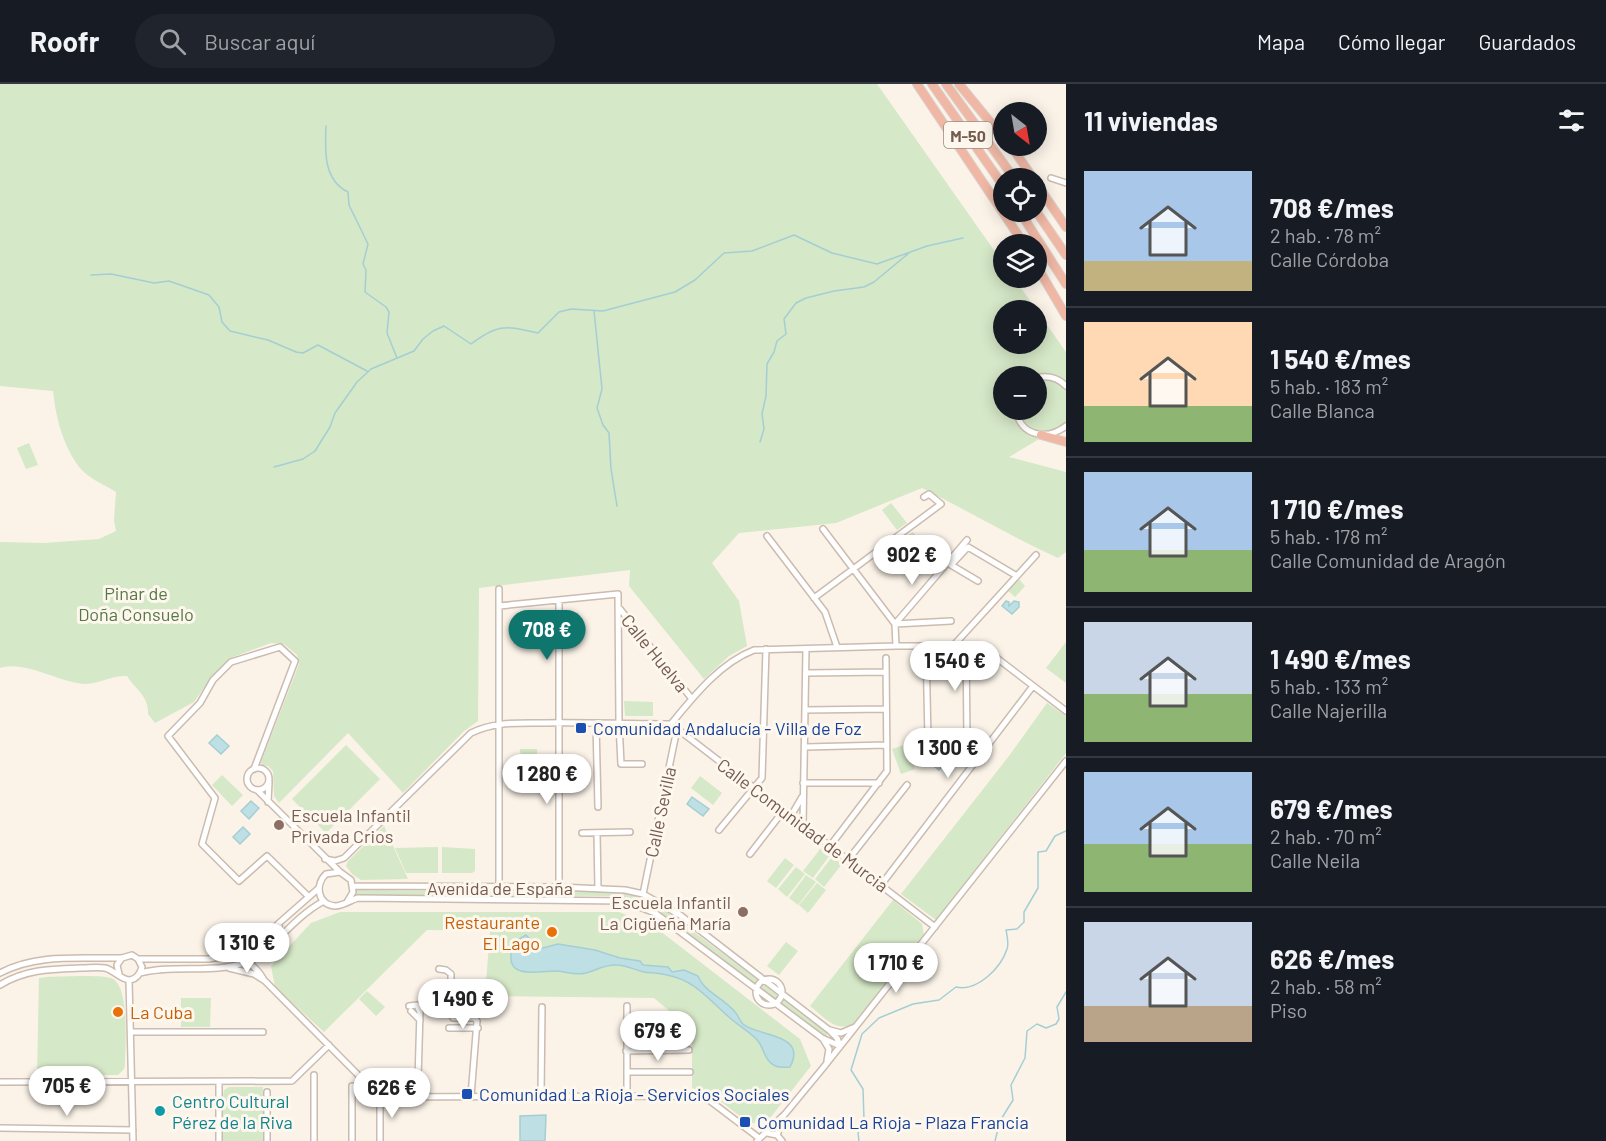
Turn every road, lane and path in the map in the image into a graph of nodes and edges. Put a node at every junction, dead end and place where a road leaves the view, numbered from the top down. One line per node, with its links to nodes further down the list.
1 (912, 84): 9 (highway)
2 (918, 84): 9 (highway)
3 (933, 84): 11 (highway, M-50)
4 (946, 84): 10 (highway, M-50)
5 (959, 84): 8 (highway)
6 (966, 84): 7 (highway)
7 (993, 120)
8 (993, 126)
9 (957, 144): 18 (highway)
10 (1007, 168)
11 (993, 171)
12 (1051, 178): 13 (street)
13 (1066, 183)
14 (1047, 199): 17 (highway)
15 (1026, 222): 21 (highway)
16 (1044, 222): 19 (highway)
17 (1066, 227)
18 (1017, 234)
19 (1066, 255)
20 (1047, 284): 22 (highway)
21 (1066, 284)
22 (1066, 316)
23 (1047, 377): 24 (street)
24 (1066, 386)
25 (1019, 420): 27 (street)
26 (1066, 426): 27 (street)
27 (1041, 435): 28 (highway)
28 (1066, 442)
29 (924, 497): 34 (street)
30 (823, 529): 34 (street)
31 (767, 536): 38 (street)
32 (967, 540): 43 (street)
33 (1036, 555): 35 (street)
34 (854, 569): 38 (street); 43 (street)
35 (1017, 576): 36 (street); 46 (street)
36 (978, 581)
37 (499, 589): 40 (street)
38 (814, 598): 48 (street)
39 (559, 600): 40 (street); 41 (street); 59 (street)
40 (499, 606): 62 (street)
41 (619, 608): 55 (street, Calle Huelva); 61 (street)
42 (951, 621): 43 (street)
43 (895, 624): 44 (street)
44 (896, 646): 45 (street); 48 (street)
45 (926, 646): 46 (street); 66 (street)
46 (953, 646): 47 (street)
47 (966, 646): 54 (street); 65 (street)
48 (837, 647): 50 (street)
49 (766, 649): 50 (street); 55 (street); 76 (street)
50 (806, 649): 53 (street)
51 (886, 658): 52 (street)
52 (886, 672): 53 (street); 56 (street)
53 (806, 673): 57 (street)
54 (1033, 686): 58 (street); 95 (street)
55 (692, 699): 63 (street)
56 (886, 709): 57 (street); 67 (street)
57 (805, 710): 68 (street)
58 (1066, 711)
59 (558, 722): 60 (street); 62 (street); 98 (street)
60 (596, 723): 61 (street); 80 (street)
61 (619, 723): 63 (street); 70 (street)
62 (499, 724): 90 (street); 97 (street)
63 (671, 724): 64 (street, Calle Comunidad de Murcia)
64 (677, 729): 76 (street, Calle Comunidad de Murcia); 101 (street, Calle Sevilla)
65 (967, 738)
66 (928, 740)
67 (886, 745): 68 (street); 74 (street)
68 (805, 747): 73 (street)
69 (1066, 761): 106 (street)
70 (642, 764)
71 (254, 769): 72 (street); 77 (street); 102 (street)
72 (270, 782): 77 (street); 79 (street)
73 (803, 783): 74 (street); 78 (street)
74 (879, 783): 88 (street)
75 (907, 785): 92 (street)
76 (754, 788): 81 (street, Calle Comunidad de Murcia); 84 (street)
77 (257, 790): 79 (street)
78 (803, 796): 82 (street); 83 (street)
79 (268, 802): 91 (street)
80 (598, 807)
81 (784, 810): 82 (street, Calle Comunidad de Murcia); 89 (street)
82 (791, 816): 83 (street, Calle Comunidad de Murcia)
83 (803, 825): 88 (street, Calle Comunidad de Murcia)
84 (719, 830)
85 (597, 832): 86 (street); 87 (street); 100 (street)
86 (630, 832)
87 (582, 833)
88 (830, 846): 92 (street, Calle Comunidad de Murcia)
89 (750, 854)
90 (344, 858): 91 (street); 93 (street)
91 (325, 859): 93 (street); 94 (street)
92 (848, 860): 95 (street, Calle Comunidad de Murcia)
93 (342, 872): 94 (street); 96 (street)
94 (326, 874): 99 (street)
95 (881, 885): 106 (street, Calle Comunidad de Murcia)
96 (353, 886): 97 (street, Avenida de España); 104 (street)
97 (499, 887): 98 (street, Avenida de España)
98 (559, 887): 100 (street, Avenida de España)
99 (319, 888): 102 (street); 103 (street)
100 (598, 889): 101 (street, Avenida de España)
101 (643, 894): 119 (street, Avenida de España)
102 (308, 896): 105 (street)
103 (324, 902): 104 (street); 108 (street)
104 (347, 902): 121 (street, Avenida de España)
105 (282, 921): 107 (street); 111 (street)
106 (935, 927): 127 (street)
107 (228, 956): 110 (street); 111 (street)
108 (260, 957): 111 (street); 114 (street)
109 (122, 958): 110 (street); 115 (street); 117 (street)
110 (138, 959): 116 (street)
111 (248, 962): 112 (street); 114 (street)
112 (229, 968): 114 (street); 116 (street)
113 (440, 969): 129 (street)
114 (256, 972): 134 (street)
115 (0, 973)
116 (140, 973): 118 (street)
117 (119, 974): 118 (street); 120 (street)
118 (129, 980): 131 (street)
119 (762, 981): 121 (street); 122 (street, Avenida de España)
120 (0, 985)
121 (757, 989): 123 (street, Avenida de España)
122 (782, 995): 123 (street); 130 (street, Avenida de España)
123 (776, 1003): 133 (street, Avenida de España)
124 (627, 1006): 137 (street)
125 (542, 1007): 147 (street)
126 (410, 1008): 150 (street)
127 (856, 1027): 130 (street); 135 (street)
128 (449, 1028): 129 (street)
129 (478, 1028): 151 (street)
130 (829, 1030): 135 (street, Avenida de España)
131 (131, 1032): 132 (street); 142 (street)
132 (263, 1032)
133 (822, 1038): 135 (street, Avenida de España); 138 (street)
134 (329, 1045): 144 (street); 149 (street)
135 (840, 1046): 138 (street)
136 (689, 1050): 137 (street)
137 (626, 1051): 139 (street)
138 (826, 1064): 152 (street)
139 (627, 1072): 140 (street); 148 (street)
140 (690, 1072)
141 (314, 1075): 161 (street)
142 (131, 1081): 143 (street); 144 (street); 154 (street)
143 (0, 1082)
144 (219, 1082): 159 (street)
145 (352, 1086): 162 (street)
146 (267, 1092): 160 (street)
147 (541, 1095): 148 (street); 151 (street)
148 (627, 1095): 157 (street)
149 (380, 1096): 150 (street); 163 (street)
150 (402, 1096): 151 (street)
151 (471, 1096)
152 (785, 1114): 155 (street); 156 (street)
153 (0, 1128): 154 (street)
154 (133, 1130): 158 (street)
155 (767, 1133): 156 (street); 157 (street)
156 (777, 1135): 164 (street)
157 (758, 1139)
158 (133, 1141)
159 (219, 1141)
160 (267, 1141)
161 (314, 1141)
162 (352, 1141)
163 (380, 1141)
164 (782, 1141)

